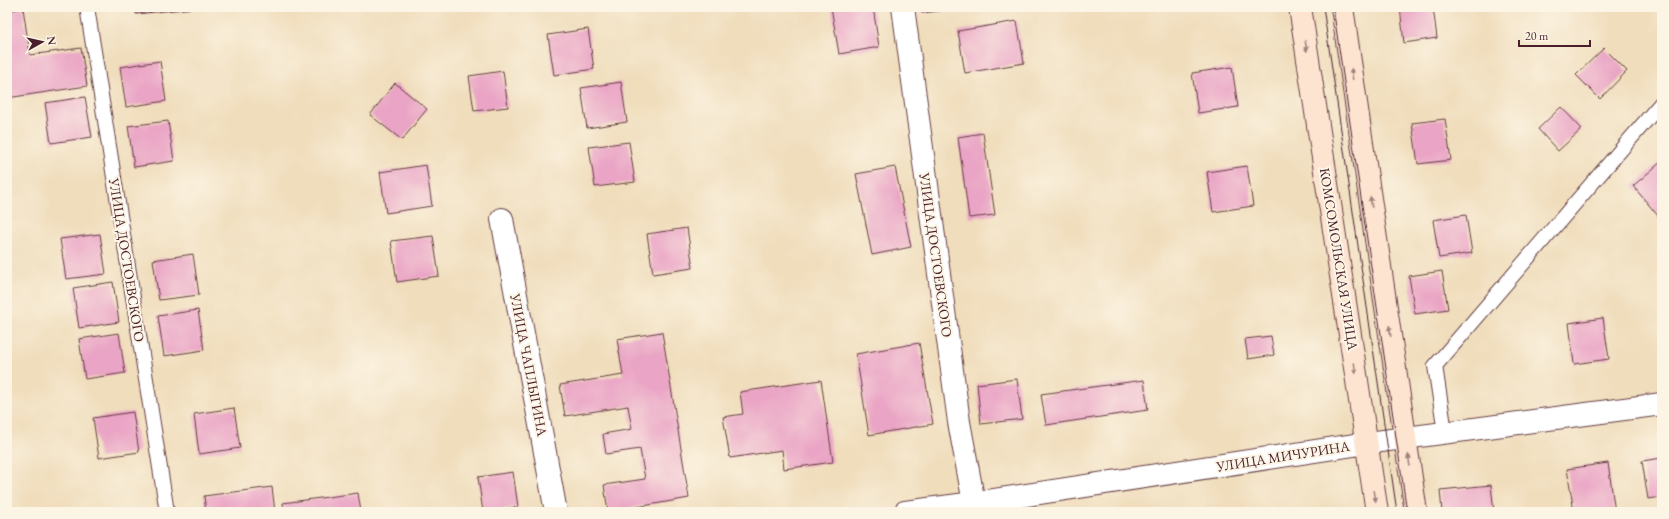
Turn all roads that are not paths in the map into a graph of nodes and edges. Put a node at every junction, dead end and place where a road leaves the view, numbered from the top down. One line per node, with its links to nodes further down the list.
1 (87, 7): 12 (lane, УЛИЦА ДОСТОЕВСКОГО)
2 (903, 7): 11 (street, УЛИЦА ДОСТОЕВСКОГО)
3 (1300, 7): 10 (main road, КОМСОМОЛЬСКАЯ УЛИЦА, one-way to 10)
4 (1342, 7): 9 (main road, one-way to 4)
5 (1662, 102): 8 (lane)
6 (502, 219): 13 (street, УЛИЦА ЧАПЛЫГИНА)
7 (1662, 404): 8 (street, УЛИЦА МИЧУРИНА)
8 (1445, 432): 9 (street, УЛИЦА МИЧУРИНА)
9 (1406, 437): 10 (street, УЛИЦА МИЧУРИНА); 16 (main road, one-way to 9)
10 (1367, 443): 11 (street, УЛИЦА МИЧУРИНА); 15 (main road, КОМСОМОЛЬСКАЯ УЛИЦА, one-way to 15)
11 (974, 503): 14 (street, УЛИЦА МИЧУРИНА)
12 (167, 512)
13 (556, 512)
14 (905, 512)
15 (1377, 512)
16 (1416, 512)

